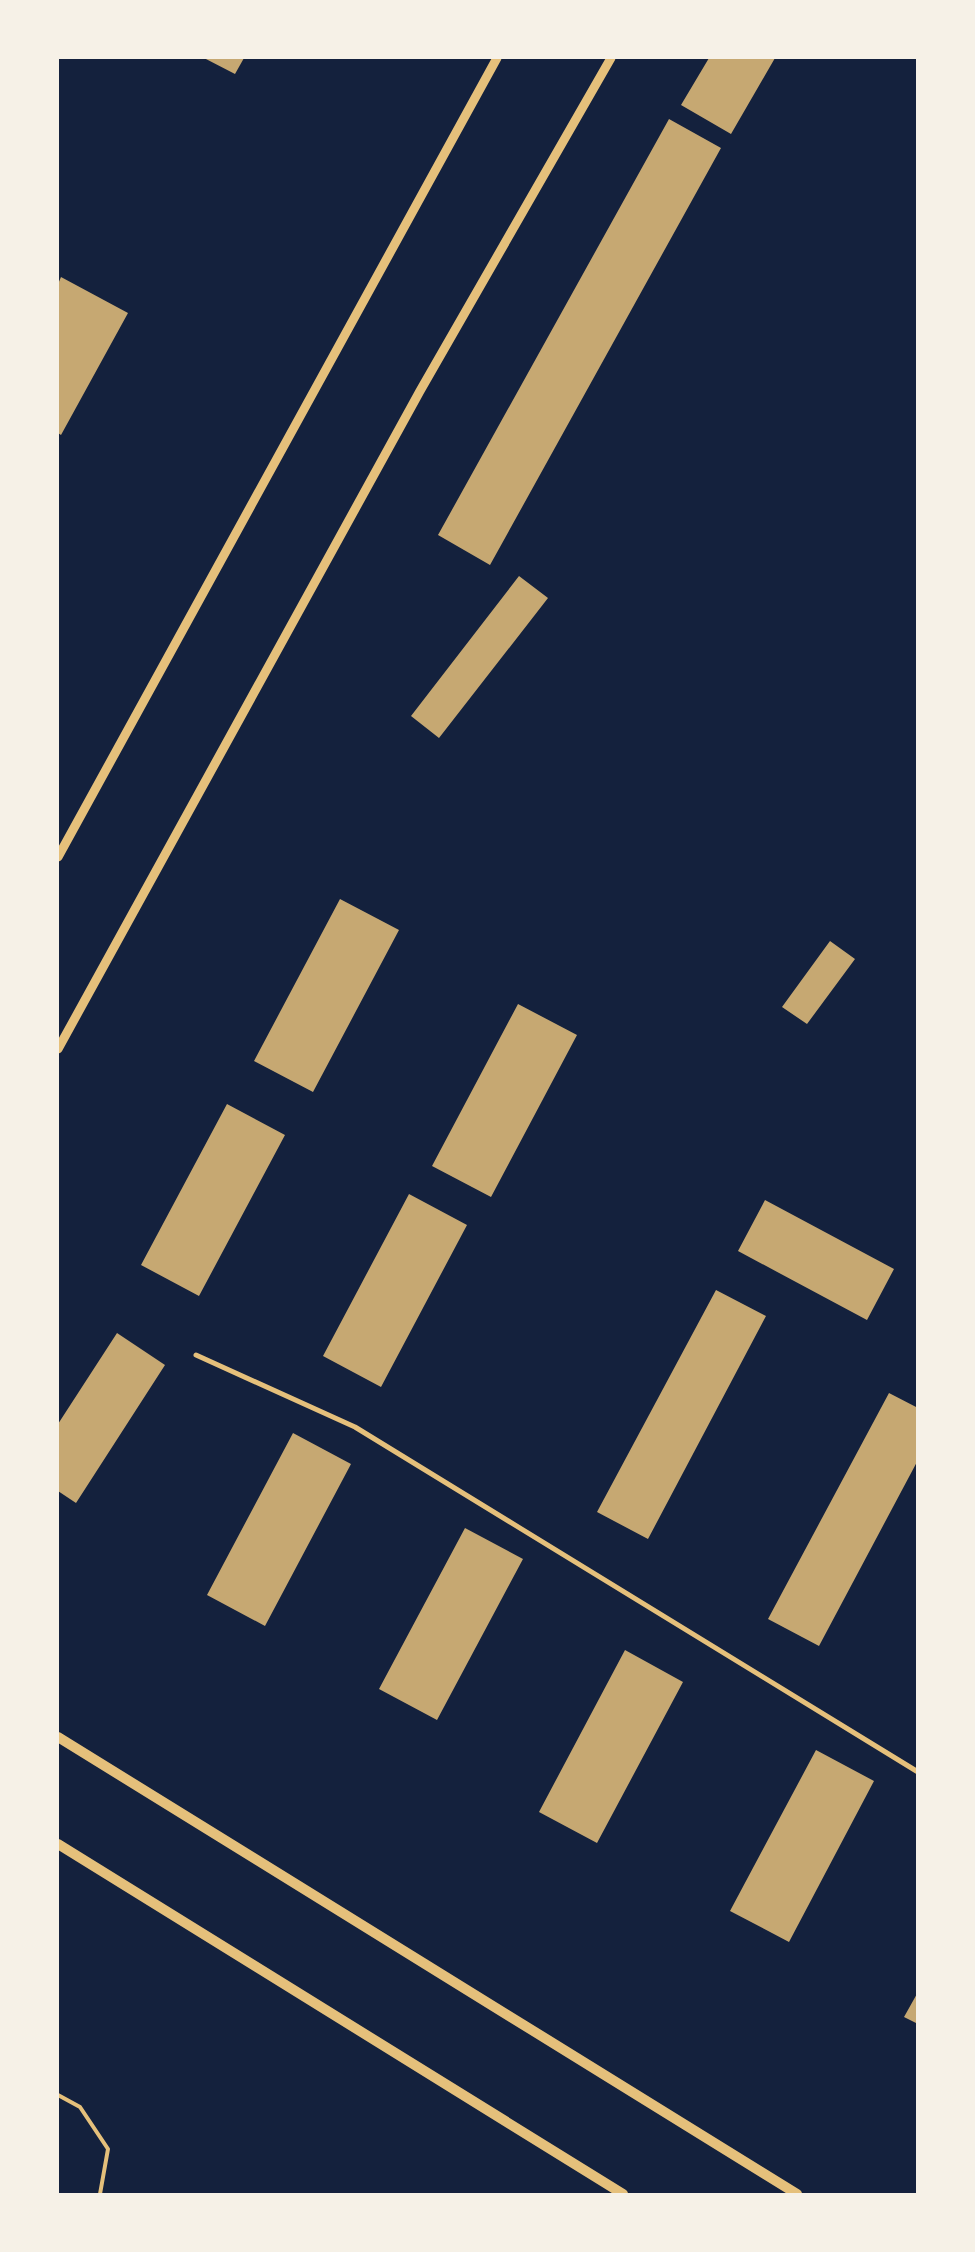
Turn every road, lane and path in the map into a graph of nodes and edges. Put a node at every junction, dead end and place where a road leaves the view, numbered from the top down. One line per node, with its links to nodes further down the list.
1 (497, 58): 3 (street)
2 (611, 58): 4 (street)
3 (58, 857)
4 (58, 1049)
5 (196, 1355): 7 (street)
6 (58, 1737): 12 (main road)
7 (918, 1772)
8 (58, 1844): 11 (main road)
9 (58, 2095): 10 (lane)
10 (100, 2194)
11 (623, 2194)
12 (797, 2194)

